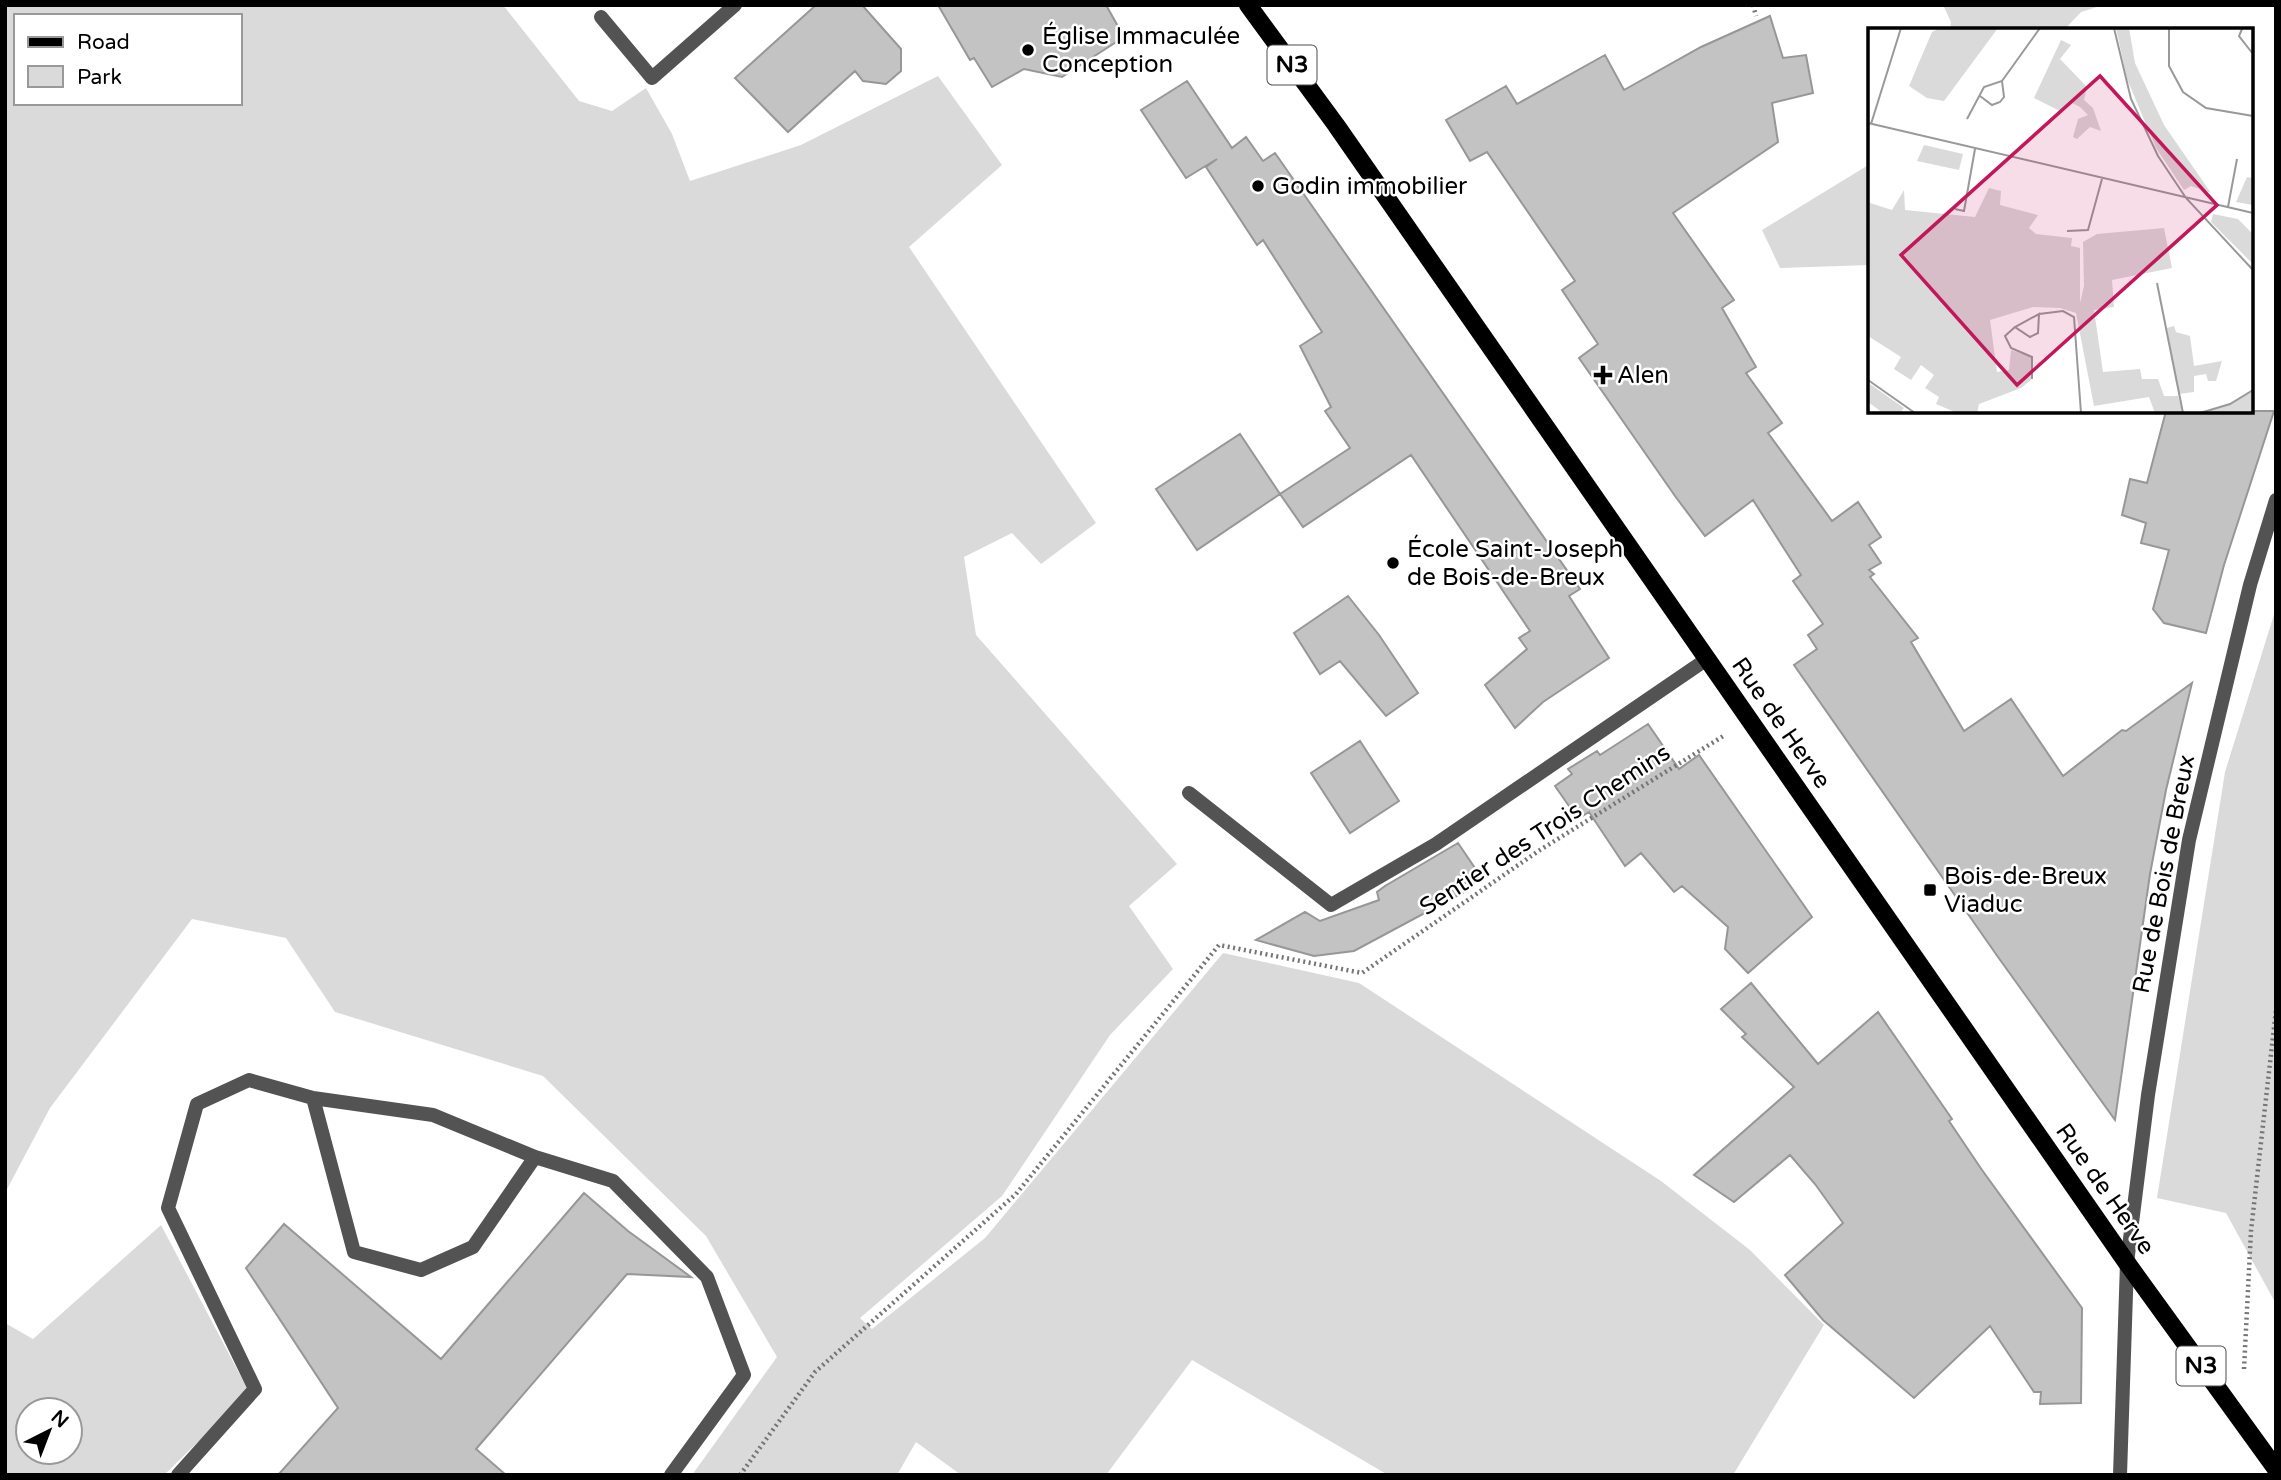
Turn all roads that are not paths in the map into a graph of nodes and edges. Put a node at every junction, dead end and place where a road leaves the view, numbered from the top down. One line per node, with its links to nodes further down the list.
1 (735, 5): 3 (street)
2 (1248, 5): 5 (main road, Rue de Herve / N3)
3 (601, 17)
4 (2276, 500): 9 (street, Rue de Bois de Breux)
5 (1707, 659): 6 (street); 9 (main road, Rue de Herve / N3)
6 (1189, 793)
7 (313, 1098): 8 (street); 8 (street); 11 (street)
8 (535, 1157): 12 (street)
9 (2127, 1263): 10 (main road, Rue de Herve / N3); 13 (street, Rue de Bois de Breux)
10 (2276, 1469)
11 (177, 1475)
12 (671, 1475)
13 (2120, 1475)

